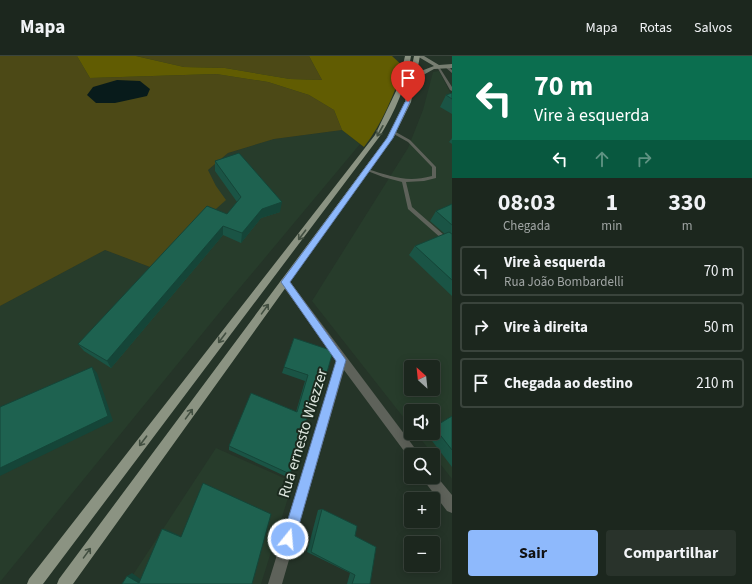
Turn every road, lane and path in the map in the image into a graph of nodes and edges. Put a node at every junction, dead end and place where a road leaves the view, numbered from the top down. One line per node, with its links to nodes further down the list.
1 (408, 56): 18 (main road, one-way to 18)
2 (417, 56): 7 (main road)
3 (420, 56): 4 (main road)
4 (437, 66): 5 (main road); 7 (main road); 8 (lane)
5 (449, 66): 6 (lane)
6 (452, 72)
7 (414, 78): 9 (main road)
8 (452, 90)
9 (393, 132): 10 (main road); 11 (lane)
10 (367, 170): 11 (lane); 13 (main road)
11 (404, 182): 12 (lane)
12 (452, 245)
13 (285, 282): 14 (street); 19 (main road, one-way to 13)
14 (342, 360): 15 (street); 20 (street, Rua ernesto Wiezzer)
15 (409, 448)
16 (435, 484): 17 (street)
17 (452, 506)
18 (34, 584)
19 (64, 584)
20 (275, 584)

